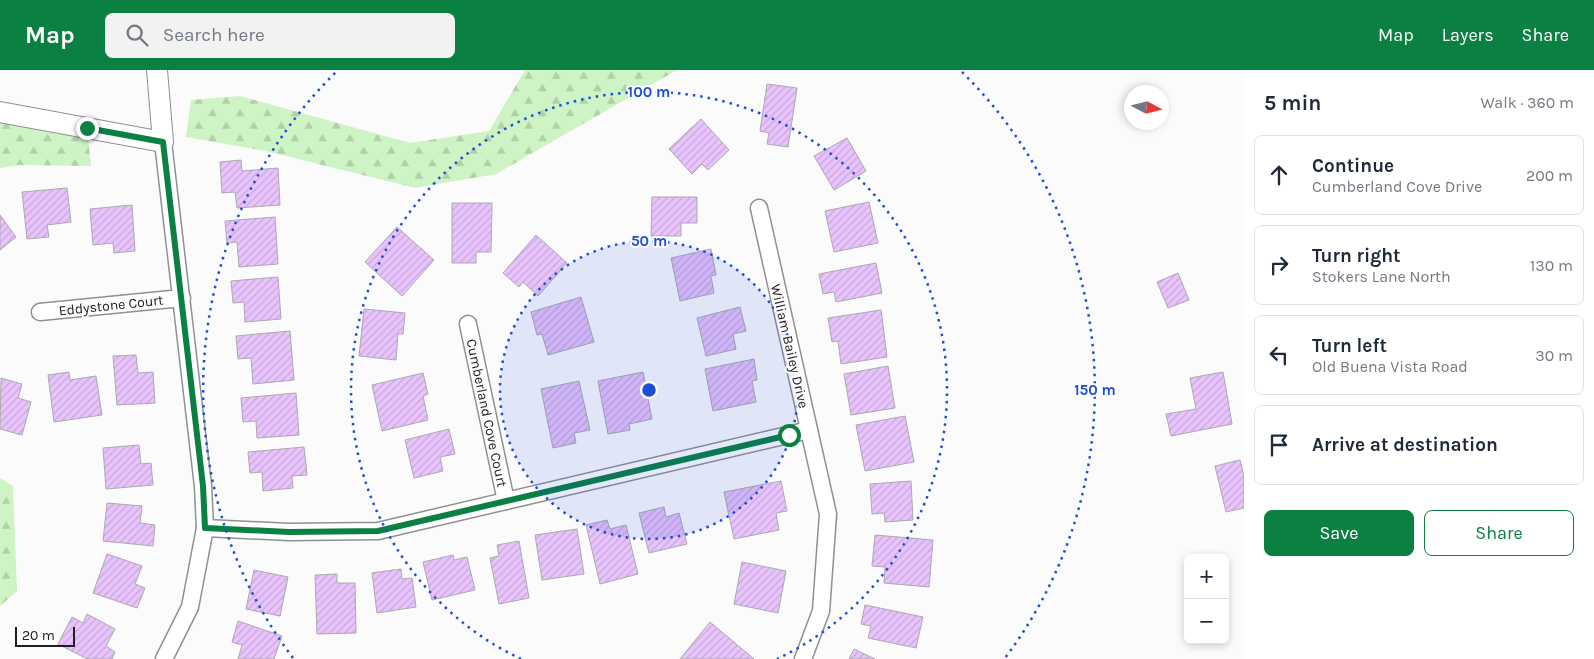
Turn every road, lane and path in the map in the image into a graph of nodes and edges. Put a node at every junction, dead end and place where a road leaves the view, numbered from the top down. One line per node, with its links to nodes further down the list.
1 (157, 70): 3 (street)
2 (0, 112): 3 (street)
3 (163, 142): 5 (street)
4 (759, 208): 8 (street, William Bailey Drive)
5 (182, 298): 6 (street, Eddystone Court); 10 (street)
6 (40, 312)
7 (468, 324): 9 (street, Cumberland Cove Court)
8 (809, 430): 9 (street); 12 (street, William Bailey Drive)
9 (506, 501): 10 (street)
10 (205, 528): 11 (street)
11 (164, 659)
12 (803, 659)

